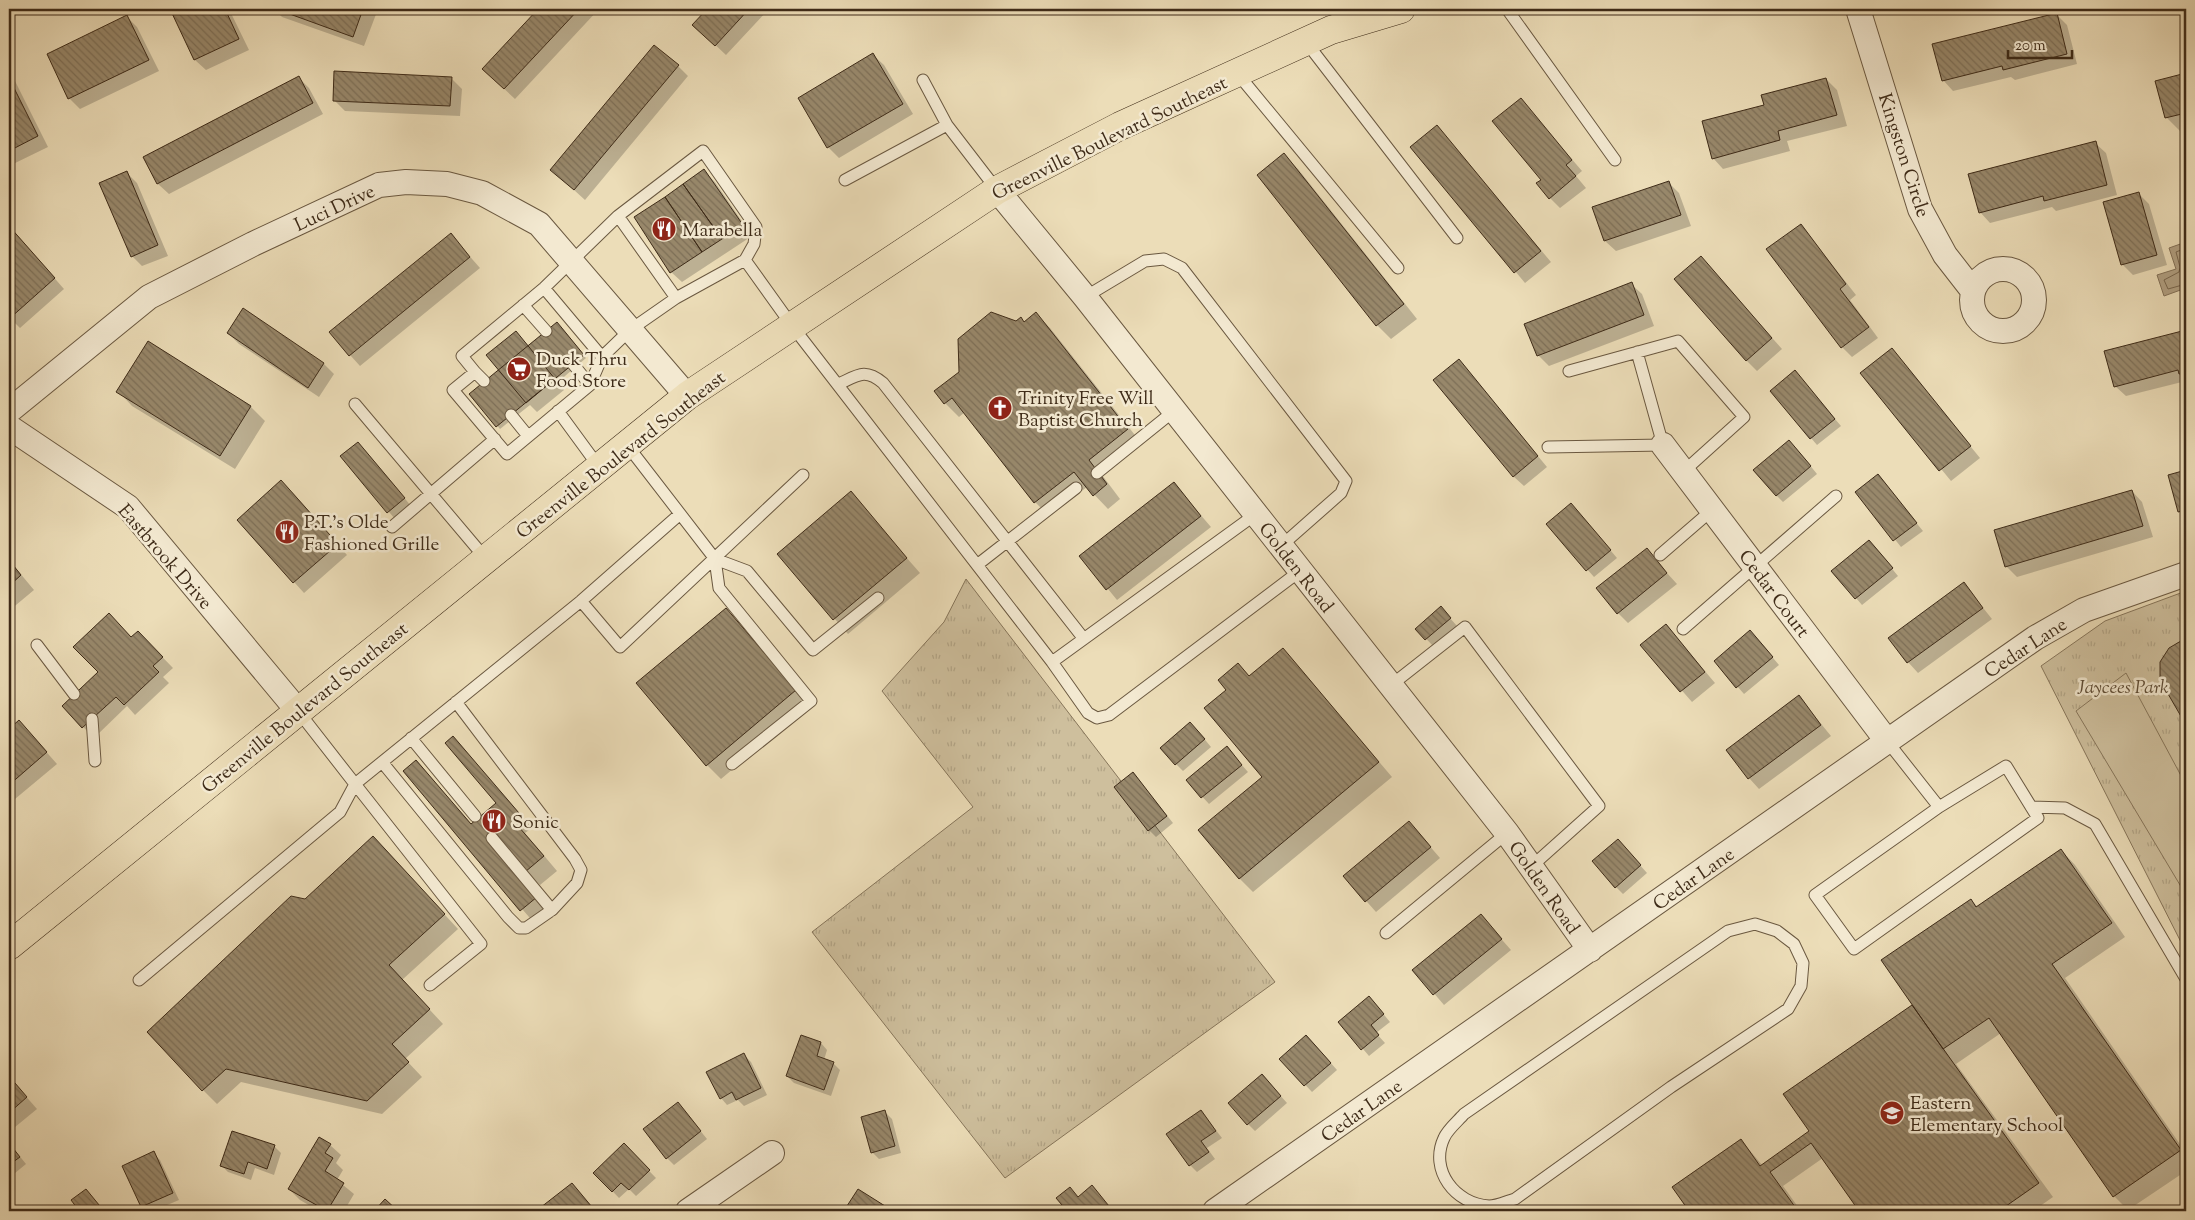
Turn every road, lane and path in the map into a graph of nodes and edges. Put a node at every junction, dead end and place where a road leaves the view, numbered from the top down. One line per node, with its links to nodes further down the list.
1 (1401, 9): 4 (highway, Greenville Boulevard Southeast)
2 (1507, 9): 8 (lane)
3 (1858, 9): 17 (street, Kingston Circle)
4 (1306, 41): 5 (highway, Greenville Boulevard Southeast); 12 (lane)
5 (1237, 73): 10 (highway, Greenville Boulevard Southeast); 15 (lane)
6 (923, 80): 7 (lane)
7 (947, 125): 9 (lane); 10 (lane)
8 (1615, 160)
9 (845, 180)
10 (997, 190): 19 (street, Golden Road); 21 (highway, Greenville Boulevard Southeast)
11 (618, 216): 13 (lane); 14 (lane); 18 (lane)
12 (1458, 238)
13 (570, 260): 16 (lane); 22 (street, Luci Drive); 34 (street, Luci Drive)
14 (745, 260): 18 (lane); 21 (lane)
15 (1398, 268)
16 (544, 288): 20 (lane); 25 (lane)
17 (1973, 291)
18 (676, 298): 22 (lane)
19 (1085, 298): 36 (street, Golden Road); 56 (lane)
20 (523, 305): 23 (lane); 28 (lane)
21 (793, 326): 30 (lane); 32 (highway, Greenville Boulevard Southeast)
22 (630, 330): 25 (lane); 32 (street, Luci Drive)
23 (546, 331)
24 (1637, 352): 27 (lane); 42 (lane); 45 (lane)
25 (602, 358): 31 (lane)
26 (572, 364): 31 (lane)
27 (1568, 371)
28 (475, 372): 29 (lane); 40 (lane)
29 (484, 381)
30 (839, 384): 55 (lane); 60 (lane)
31 (590, 385): 35 (lane)
32 (687, 396): 41 (highway, Greenville Boulevard Southeast)
33 (355, 404): 49 (lane)
34 (9, 411)
35 (558, 411): 39 (lane); 44 (lane)
36 (1174, 411): 46 (lane); 53 (street, Golden Road)
37 (511, 415): 39 (lane)
38 (9, 427): 73 (street, Eastbrook Drive)
39 (528, 436): 40 (lane)
40 (495, 439): 49 (lane)
41 (627, 445): 44 (highway, Greenville Boulevard Southeast); 52 (lane)
42 (1663, 445): 43 (lane); 45 (street, Cedar Court)
43 (1548, 447)
44 (599, 467): 58 (highway, Greenville Boulevard Southeast)
45 (1683, 472): 51 (street, Cedar Court)
46 (1097, 473)
47 (803, 475): 59 (lane)
48 (1076, 488): 55 (lane)
49 (432, 493): 54 (lane); 58 (lane)
50 (1836, 496): 61 (lane)
51 (1712, 510): 57 (lane); 61 (street, Cedar Court)
52 (680, 514): 59 (lane); 65 (lane)
53 (1256, 514): 56 (street, Golden Road); 67 (lane)
54 (392, 527)
55 (1007, 541): 60 (lane); 67 (lane)
56 (1281, 546): 62 (street, Golden Road)
57 (1660, 555)
58 (486, 559): 73 (highway, Greenville Boulevard Southeast)
59 (715, 559): 64 (lane); 65 (lane); 79 (lane)
60 (977, 564): 69 (lane)
61 (1755, 567): 66 (lane); 76 (street, Cedar Court)
62 (1300, 571): 69 (lane); 70 (street, Golden Road)
63 (2186, 574): 76 (street, Cedar Lane)
64 (878, 598)
65 (581, 601): 72 (lane)
66 (1683, 629)
67 (1084, 639): 69 (lane)
68 (37, 644): 71 (lane)
69 (1052, 662)
70 (1390, 686): 84 (street, Golden Road); 86 (lane)
71 (74, 694)
72 (456, 702): 75 (lane); 87 (lane)
73 (298, 712): 80 (lane); 89 (highway, Greenville Boulevard Southeast)
74 (92, 719): 77 (lane)
75 (411, 738): 78 (lane); 83 (lane)
76 (1887, 741): 81 (lane); 90 (street, Cedar Lane)
77 (95, 761)
78 (382, 762): 80 (lane); 87 (lane)
79 (732, 764)
80 (355, 784): 92 (lane); 93 (lane)
81 (1939, 807): 82 (lane); 82 (lane)
82 (2031, 807): 91 (lane)
83 (474, 816)
84 (1507, 833): 86 (street, Golden Road); 88 (lane)
85 (492, 838): 87 (lane)
86 (1532, 866): 90 (street, Golden Road)
87 (552, 910)
88 (1386, 933)
89 (10, 943)
90 (1590, 950): 97 (street, Cedar Lane)
91 (2186, 979)
92 (139, 980)
93 (430, 986)
94 (1629, 1000): 94 (lane)
95 (772, 1153): 96 (street)
96 (688, 1211)
97 (1215, 1211)

